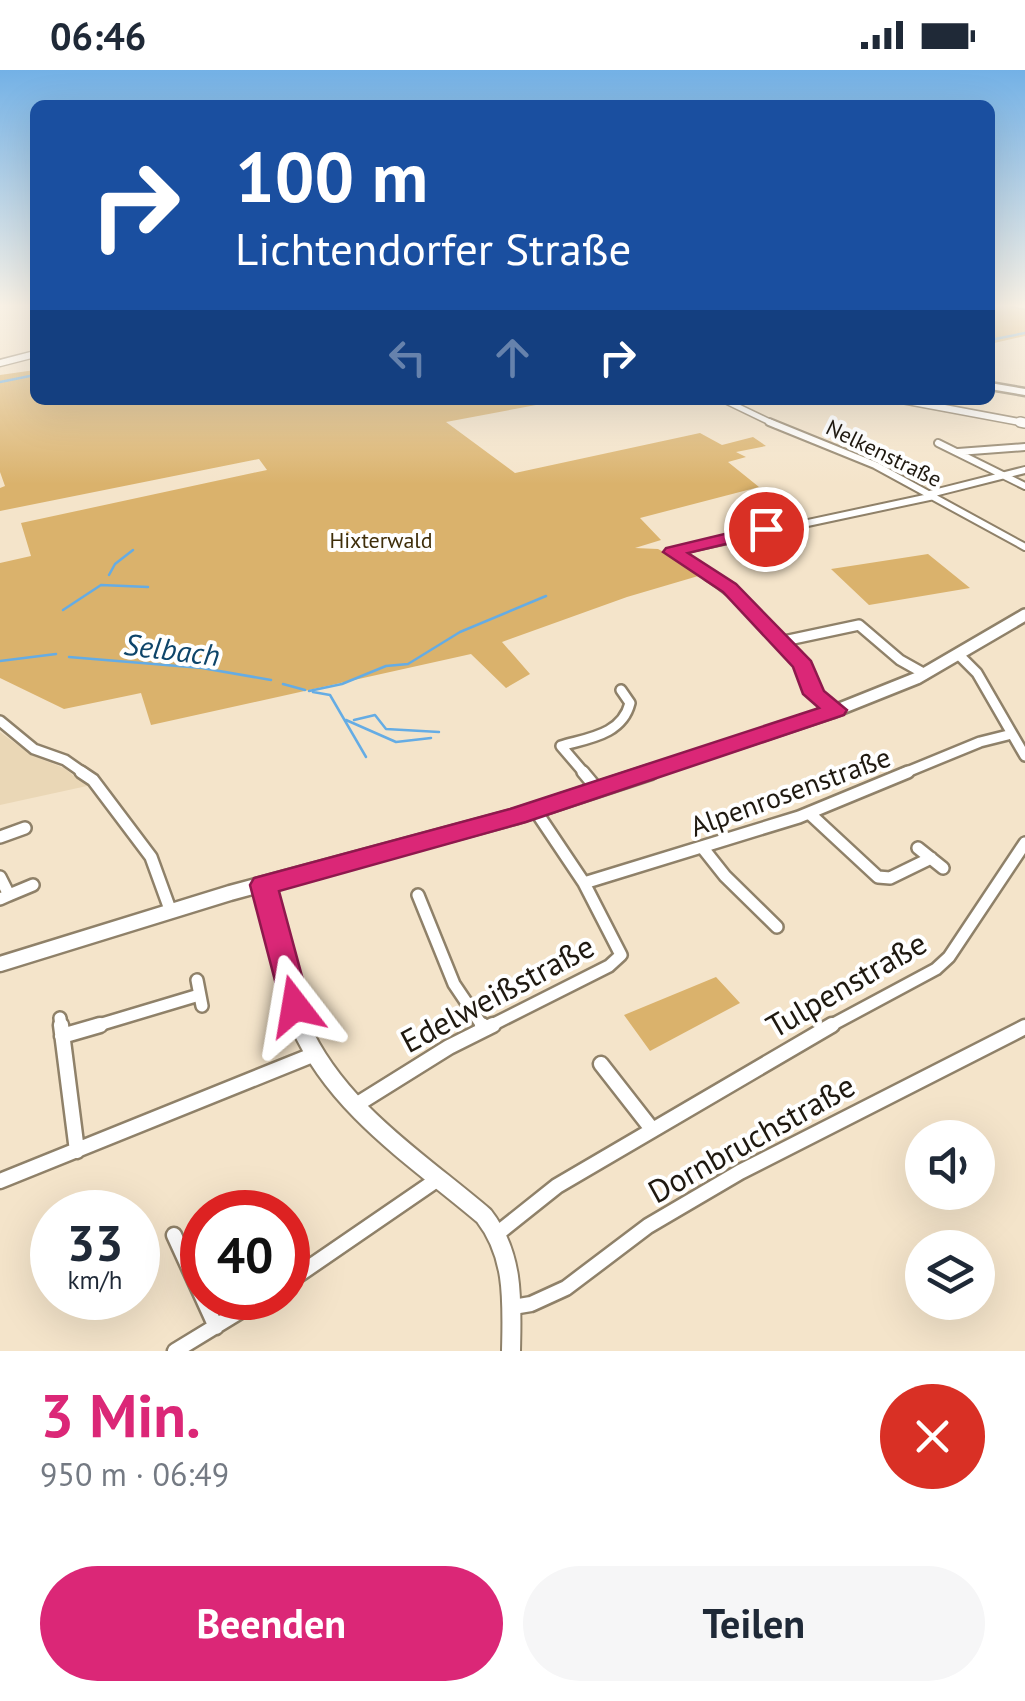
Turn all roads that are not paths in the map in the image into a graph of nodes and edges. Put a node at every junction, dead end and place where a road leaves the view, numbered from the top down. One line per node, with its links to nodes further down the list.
1 (995, 385): 2 (highway)
2 (1025, 389)
3 (732, 405): 13 (street, Nelkenstraße)
4 (929, 405): 5 (main road)
5 (1025, 423)
6 (938, 443): 9 (street)
7 (1011, 446): 8 (street); 9 (street)
8 (1025, 450)
9 (958, 452): 11 (street)
10 (1025, 470): 11 (street)
11 (1004, 475): 12 (street); 13 (street)
12 (1025, 486)
13 (932, 495): 14 (street, Nelkenstraße); 16 (street)
14 (1025, 547)
15 (1025, 614): 17 (main road)
16 (779, 642): 18 (street); 20 (street)
17 (958, 654): 18 (main road); 22 (street)
18 (925, 674): 20 (main road)
19 (621, 690): 24 (street)
20 (836, 710): 24 (main road)
21 (0, 721): 40 (street)
22 (1008, 735): 23 (street); 26 (street, Alpenrosenstraße)
23 (1025, 756)
24 (598, 790): 25 (main road)
25 (535, 810): 35 (street, Edelweißstraße); 37 (main road)
26 (810, 814): 30 (street, Alpenrosenstraße); 32 (street)
27 (25, 828): 28 (street)
28 (0, 836)
29 (1025, 843): 51 (street, Tulpenstraße)
30 (702, 848): 35 (street, Alpenrosenstraße); 41 (street)
31 (918, 848): 32 (street)
32 (930, 858): 33 (street)
33 (943, 868)
34 (0, 877): 39 (street)
35 (584, 882): 46 (street, Edelweißstraße)
36 (33, 884): 39 (street)
37 (264, 885): 40 (main road); 48 (main road)
38 (418, 895): 46 (street)
39 (5, 897)
40 (170, 912): 42 (main road)
41 (778, 927)
42 (0, 964)
43 (197, 980): 47 (street)
44 (60, 1018): 47 (street)
45 (1025, 1027): 58 (street, Dornbruchstraße)
46 (484, 1028): 50 (street, Edelweißstraße)
47 (62, 1036): 52 (street)
48 (315, 1054): 50 (main road); 52 (street)
49 (601, 1064): 51 (street)
50 (356, 1106): 53 (main road)
51 (651, 1128): 55 (street, Tulpenstraße)
52 (77, 1151): 54 (street)
53 (440, 1177): 55 (main road); 57 (street)
54 (0, 1181)
55 (498, 1233): 58 (main road)
56 (174, 1235): 60 (street)
57 (310, 1267)
58 (512, 1307): 62 (main road)
59 (227, 1320): 60 (street)
60 (216, 1327): 61 (street)
61 (175, 1351)
62 (511, 1351)

